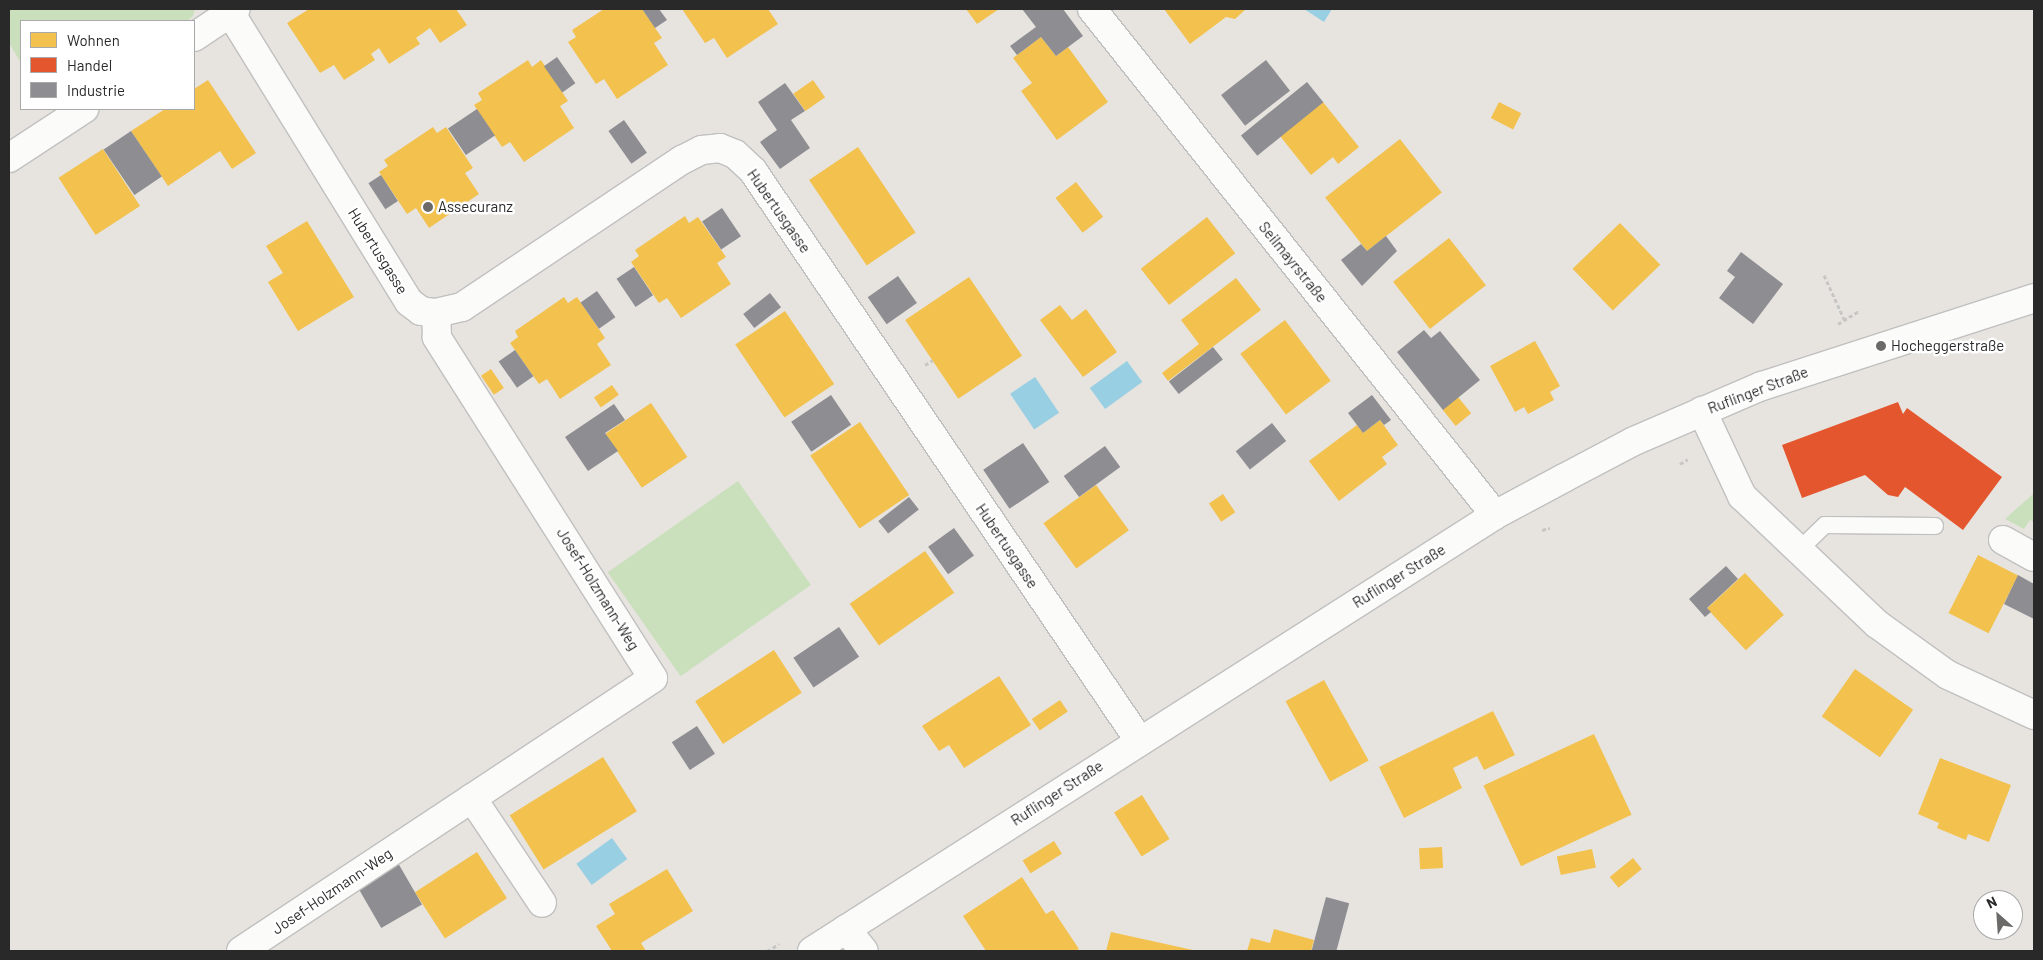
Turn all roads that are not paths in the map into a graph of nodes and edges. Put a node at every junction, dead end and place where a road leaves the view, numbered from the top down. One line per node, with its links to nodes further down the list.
1 (1092, 9): 9 (street, Seilmayrstraße)
2 (232, 10): 3 (street); 7 (street, Hubertusgasse)
3 (195, 36)
4 (82, 110): 5 (street)
5 (9, 158)
6 (2034, 298): 8 (street, Ruflinger Straße)
7 (436, 313): 15 (street, Hubertusgasse); 16 (street, Josef-Holzmann-Weg)
8 (1702, 411): 9 (street, Ruflinger Straße); 12 (street)
9 (1495, 515): 15 (street, Ruflinger Straße)
10 (1935, 526): 12 (lane)
11 (2003, 540): 13 (street)
12 (1799, 550): 14 (street)
13 (2034, 557)
14 (2034, 715)
15 (1139, 740): 18 (street, Ruflinger Straße)
16 (472, 798): 17 (street); 19 (street, Josef-Holzmann-Weg)
17 (542, 903)
18 (846, 929): 20 (street, Ruflinger Straße); 21 (street)
19 (242, 951)
20 (812, 951)
21 (864, 951)

